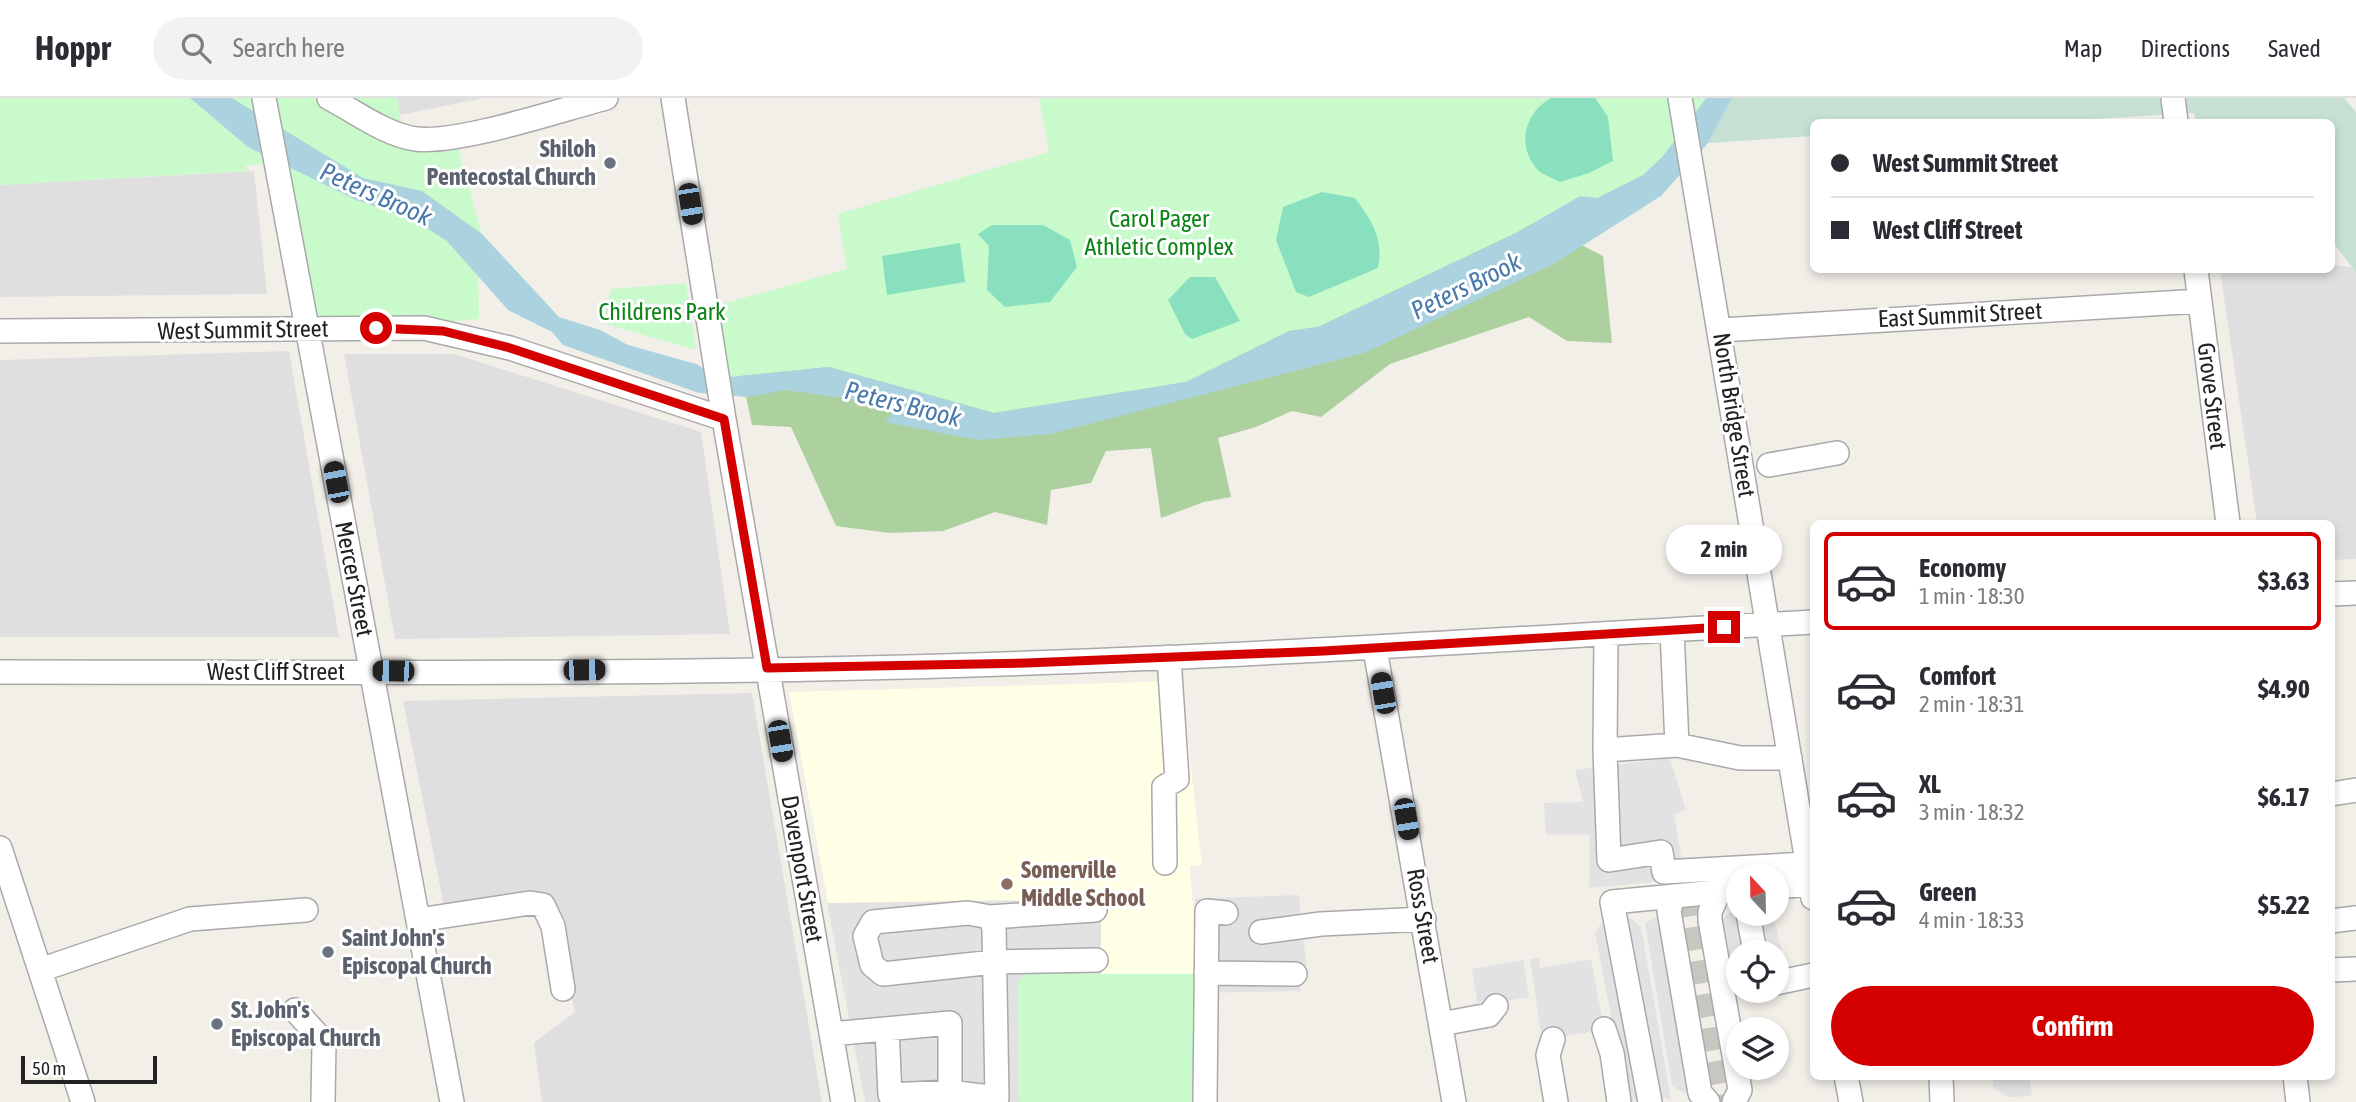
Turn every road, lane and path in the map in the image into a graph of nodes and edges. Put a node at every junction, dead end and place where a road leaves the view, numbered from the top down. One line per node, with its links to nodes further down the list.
1 (264, 98): 10 (street, Mercer Street)
2 (329, 98): 3 (street)
3 (606, 98)
4 (673, 98): 13 (street, Davenport Street)
5 (1680, 98): 11 (street, North Bridge Street)
6 (2173, 98): 7 (street)
7 (2176, 119)
8 (2196, 273): 9 (street, Grove Street)
9 (2200, 300): 11 (street, East Summit Street); 18 (street, Grove Street)
10 (307, 328): 12 (street, West Summit Street); 13 (street, West Summit Street); 28 (street, Mercer Street)
11 (1720, 330): 15 (street, North Bridge Street)
12 (0, 331)
13 (722, 410): 27 (street, Davenport Street)
14 (1837, 453): 16 (street)
15 (1741, 455): 16 (street); 17 (street, North Bridge Street)
16 (1769, 465): 17 (street)
17 (1745, 478): 22 (street, North Bridge Street)
18 (2228, 520)
19 (2356, 593): 20 (street)
20 (2335, 594)
21 (1810, 622): 22 (street, West Cliff Street)
22 (1768, 624): 23 (street, West Cliff Street); 32 (street, North Bridge Street)
23 (1672, 630): 24 (street, West Cliff Street); 30 (street)
24 (1606, 634): 25 (street, West Cliff Street); 31 (street)
25 (1375, 649): 26 (street, West Cliff Street); 48 (street, Ross Street)
26 (1169, 657): 27 (street, West Cliff Street); 37 (street)
27 (767, 668): 28 (street, West Cliff Street); 67 (street, Davenport Street)
28 (371, 671): 29 (street, West Cliff Street); 49 (street, Mercer Street)
29 (0, 672)
30 (1677, 745): 31 (street); 32 (street)
31 (1605, 750): 38 (street)
32 (1790, 758): 35 (street, North Bridge Street)
33 (2356, 790): 34 (street)
34 (2335, 793)
35 (1806, 810): 38 (street, North Bridge Street)
36 (0, 848): 55 (street)
37 (1165, 863)
38 (1810, 882): 39 (street)
39 (1789, 885)
40 (1726, 891): 42 (street)
41 (1726, 893): 84 (street)
42 (1673, 896): 82 (street); 83 (street)
43 (306, 910): 55 (street)
44 (1096, 910): 46 (street)
45 (1226, 913): 57 (street)
46 (990, 917): 53 (street); 53 (street)
47 (2356, 918): 50 (street)
48 (1424, 919): 51 (street); 64 (street, Ross Street)
49 (418, 920): 61 (street); 76 (street, Mercer Street)
50 (2335, 921)
51 (1261, 932)
52 (1096, 960): 53 (street)
53 (995, 962): 73 (street)
54 (2356, 969): 56 (street)
55 (40, 970): 74 (street)
56 (2335, 970)
57 (1206, 973): 58 (street); 78 (street)
58 (1295, 974)
59 (1810, 976): 60 (street)
60 (1789, 980)
61 (563, 989)
62 (1496, 1006): 64 (street)
63 (295, 1010): 75 (street)
64 (1441, 1024): 79 (street, Ross Street)
65 (887, 1028): 67 (street); 72 (street); 72 (street)
66 (1604, 1029): 81 (street)
67 (831, 1034): 77 (street, Davenport Street)
68 (1553, 1039): 80 (street)
69 (1847, 1080): 85 (street)
70 (1941, 1080): 86 (street)
71 (2295, 1080): 87 (street)
72 (950, 1092): 73 (street)
73 (997, 1100)
74 (83, 1102)
75 (323, 1102)
76 (453, 1102)
77 (843, 1102)
78 (1205, 1102)
79 (1454, 1102)
80 (1556, 1102)
81 (1619, 1102)
82 (1650, 1102)
83 (1708, 1102)
84 (1734, 1102)
85 (1851, 1102)
86 (1941, 1102)
87 (2298, 1102)

